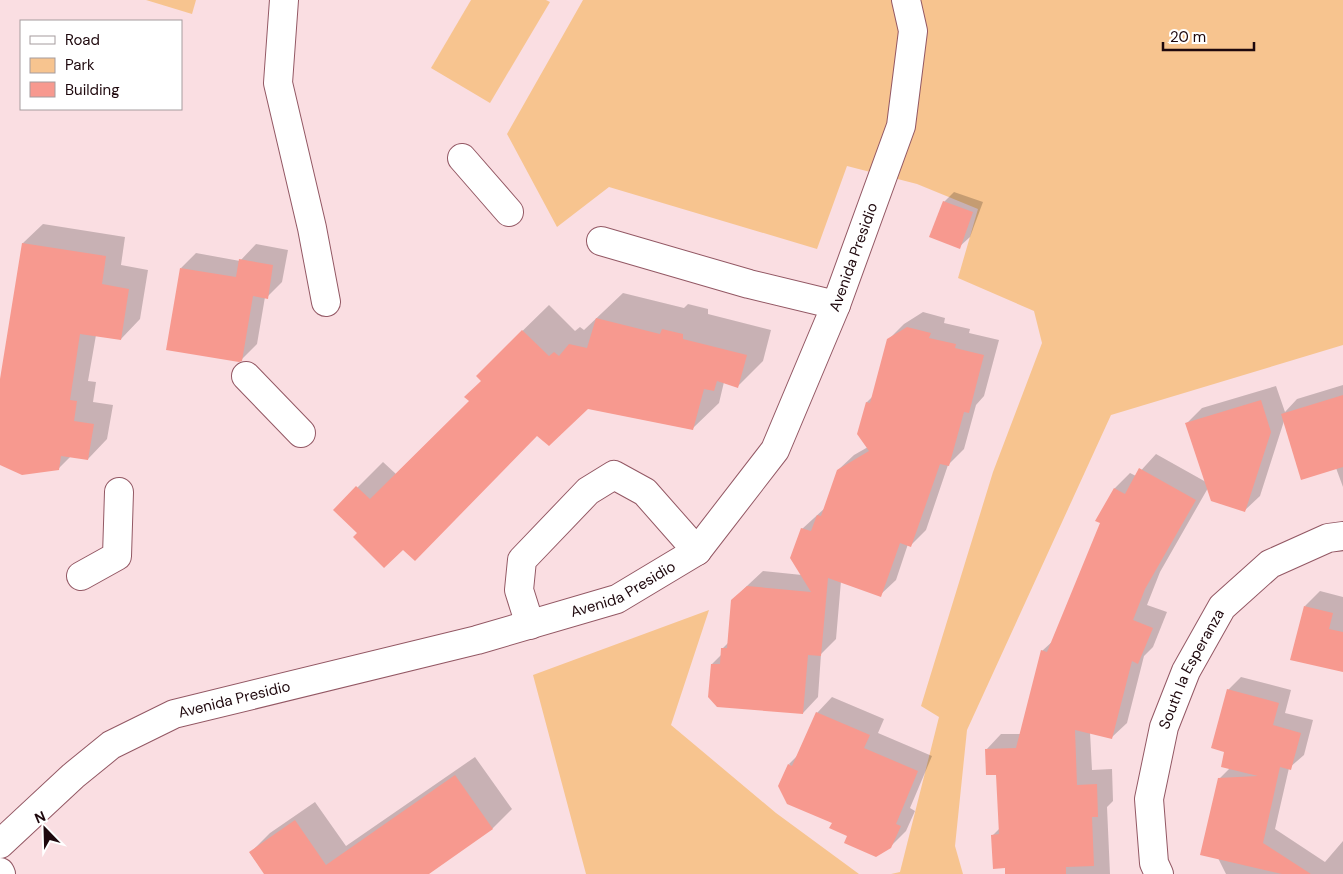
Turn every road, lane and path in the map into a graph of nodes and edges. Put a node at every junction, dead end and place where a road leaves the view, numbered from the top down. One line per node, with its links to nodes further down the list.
1 (284, 0): 6 (street)
2 (906, 0): 7 (street, Avenida Presidio)
3 (462, 158): 4 (street)
4 (509, 212)
5 (601, 241): 7 (street)
6 (326, 302)
7 (836, 306): 12 (street, Avenida Presidio)
8 (246, 376): 9 (street)
9 (301, 433)
10 (119, 492): 13 (street)
11 (1343, 536): 16 (street, South la Esperanza)
12 (697, 551): 14 (street, Avenida Presidio); 14 (street)
13 (81, 576)
14 (530, 626): 15 (street, Avenida Presidio)
15 (0, 844)
16 (1159, 874)

